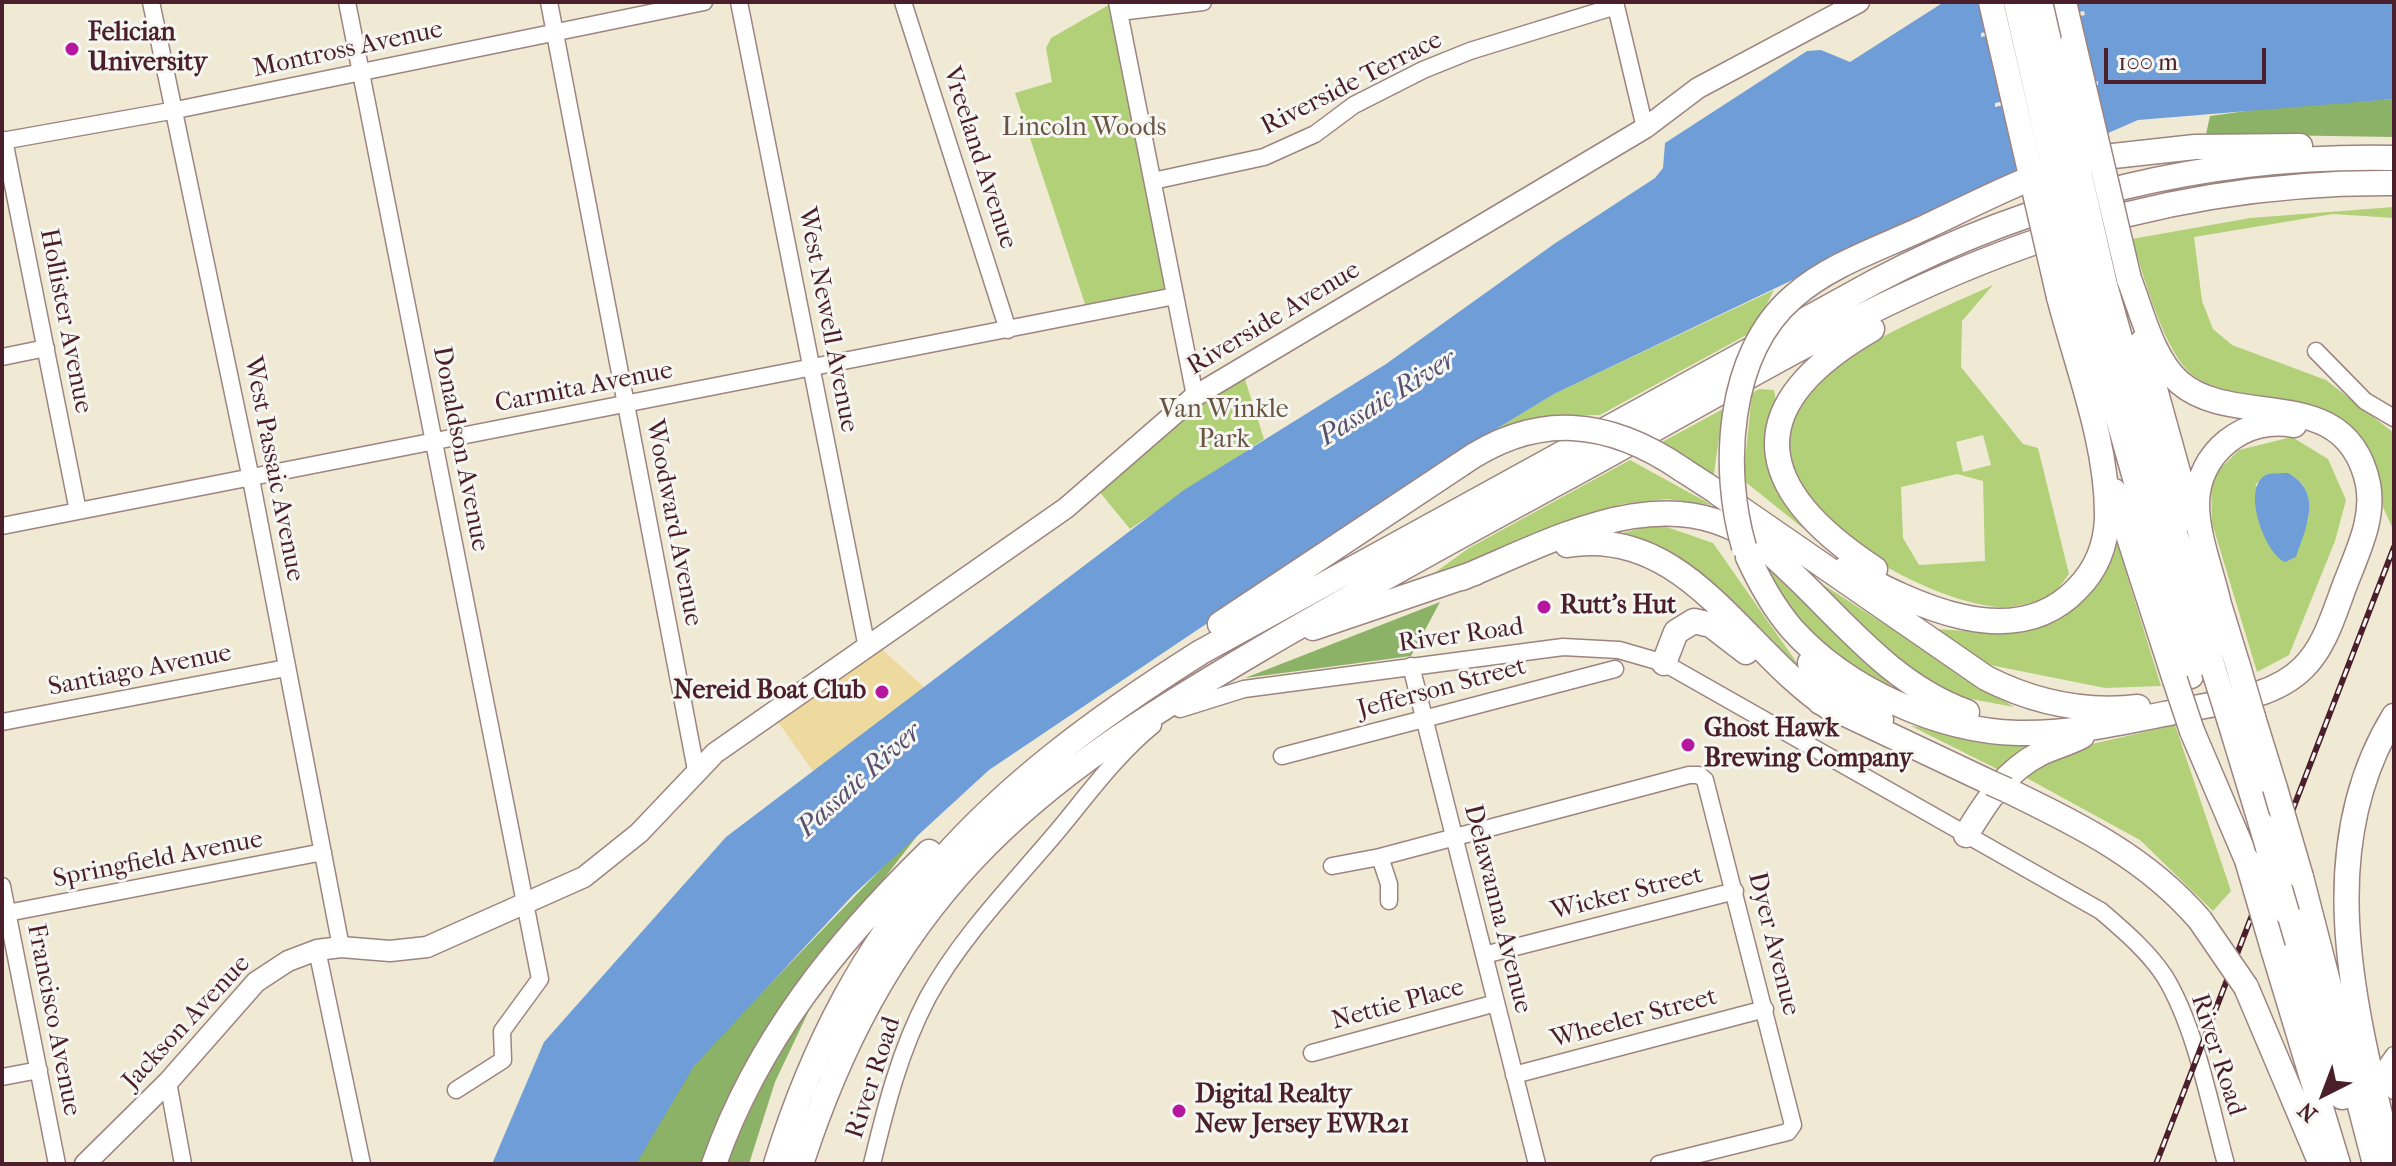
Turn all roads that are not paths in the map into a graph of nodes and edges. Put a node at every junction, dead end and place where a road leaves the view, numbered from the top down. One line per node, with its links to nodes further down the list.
1 (151, 2): 17 (street, West Passaic Avenue)
2 (347, 2): 16 (street, Donaldson Avenue)
3 (549, 2): 15 (street, Woodward Avenue)
4 (704, 2): 15 (street, Montross Avenue)
5 (739, 2): 30 (street, West Newell Avenue)
6 (903, 2): 26 (street, Vreeland Avenue)
7 (1203, 2): 14 (street)
8 (1859, 2): 18 (main road, Riverside Avenue)
9 (1991, 2): 24 (highway, bridge)
10 (2016, 2): 24 (highway, bridge)
11 (2040, 2): 24 (highway, bridge)
12 (2066, 2): 24 (highway, bridge)
13 (1615, 4): 18 (street); 21 (street, Riverside Terrace)
14 (1118, 7): 21 (street)
15 (555, 31): 16 (street, Montross Avenue); 32 (street, Woodward Avenue)
16 (361, 72): 17 (street, Montross Avenue); 35 (street, Donaldson Avenue)
17 (176, 110): 19 (street, Montross Avenue); 36 (street, West Passaic Avenue)
18 (1645, 128): 31 (main road, Riverside Avenue)
19 (3, 141): 27 (street, Hollister Avenue)
20 (2384, 158): 40 (highway, bridge); 58 (highway)
21 (1153, 181): 25 (street)
22 (2394, 183): 23 (highway)
23 (2066, 231): 43 (highway); 44 (highway)
24 (2094, 288): 34 (highway); 42 (highway); 50 (highway); 56 (highway)
25 (1175, 296): 26 (street, Carmita Avenue); 31 (street)
26 (1008, 330): 30 (street, Carmita Avenue)
27 (46, 348): 29 (street); 38 (street, Hollister Avenue)
28 (2316, 351): 33 (street)
29 (2, 357)
30 (812, 368): 32 (street, Carmita Avenue); 45 (street, West Newell Avenue)
31 (1195, 396): 45 (main road, Riverside Avenue)
32 (626, 404): 35 (street, Carmita Avenue); 60 (street, Woodward Avenue)
33 (2394, 418)
34 (2092, 424): 43 (highway); 50 (highway)
35 (434, 442): 36 (street, Carmita Avenue); 71 (street, Donaldson Avenue)
36 (251, 479): 38 (street, Carmita Avenue); 48 (street, West Passaic Avenue)
37 (1718, 493): 42 (highway); 43 (highway); 58 (highway, bridge)
38 (78, 511): 39 (street, Carmita Avenue)
39 (2, 526)
40 (1746, 552): 57 (highway); 61 (highway)
41 (1462, 578): 44 (highway); 51 (highway); 57 (highway)
42 (2218, 600): 50 (highway)
43 (1970, 617)
44 (1289, 632): 92 (highway)
45 (867, 648): 60 (main road, Riverside Avenue)
46 (1664, 663): 47 (street, River Road); 51 (highway); 63 (street, River Road)
47 (1411, 666): 53 (street, Delawanna Avenue); 93 (street, River Road)
48 (286, 668): 54 (street, Santiago Avenue); 65 (street, West Passaic Avenue)
49 (1615, 669): 53 (street, Jefferson Street)
50 (2205, 673): 55 (highway); 55 (highway, bridge)
51 (1833, 710): 61 (highway)
52 (2394, 716): 101 (highway)
53 (1423, 719): 59 (street, Jefferson Street); 64 (street, Delawanna Avenue)
54 (2, 722)
55 (2220, 724): 98 (highway, bridge); 99 (highway, bridge); 100 (highway, bridge)
56 (2096, 729): 57 (highway); 63 (highway)
57 (2061, 731)
58 (1071, 742): 62 (highway)
59 (1282, 756)
60 (696, 770): 71 (main road, Riverside Avenue)
61 (1999, 786): 97 (highway, bridge)
62 (1011, 790): 90 (highway); 91 (highway)
63 (1966, 835): 96 (street, River Road)
64 (1453, 838): 66 (street); 69 (street, Dyer Avenue); 75 (street, Delawanna Avenue)
65 (323, 852): 72 (street, Springfield Avenue); 73 (street, West Passaic Avenue)
66 (1380, 857): 67 (street); 70 (street)
67 (1332, 866)
68 (2, 886): 72 (street, Francisco Avenue)
69 (1735, 891): 75 (street, Wicker Street); 77 (street, Dyer Avenue)
70 (1389, 901)
71 (525, 905): 73 (main road, Jackson Avenue); 84 (street, Donaldson Avenue)
72 (5, 914): 80 (street, Francisco Avenue)
73 (341, 947): 74 (main road, Jackson Avenue)
74 (317, 950): 83 (main road, Jackson Avenue); 89 (street)
75 (1484, 955): 76 (street, Delawanna Avenue)
76 (1496, 1003): 78 (street, Nettie Place); 81 (street, Delawanna Avenue)
77 (1765, 1009): 81 (street, Wheeler Street); 95 (street, Dyer Avenue)
78 (1312, 1053)
79 (2394, 1055): 85 (street)
80 (39, 1070): 82 (street); 86 (street, Francisco Avenue)
81 (1514, 1075): 94 (street, Delawanna Avenue)
82 (2, 1077)
83 (168, 1082): 87 (main road, Jackson Avenue); 88 (street)
84 (456, 1090)
85 (2394, 1091)
86 (57, 1164)
87 (85, 1164)
88 (183, 1164)
89 (362, 1164)
90 (714, 1164)
91 (776, 1164)
92 (801, 1164)
93 (872, 1164)
94 (1537, 1164)
95 (1659, 1164)
96 (2226, 1164)
97 (2321, 1164)
98 (2338, 1164)
99 (2363, 1164)
100 (2375, 1164)
101 (2392, 1164)

